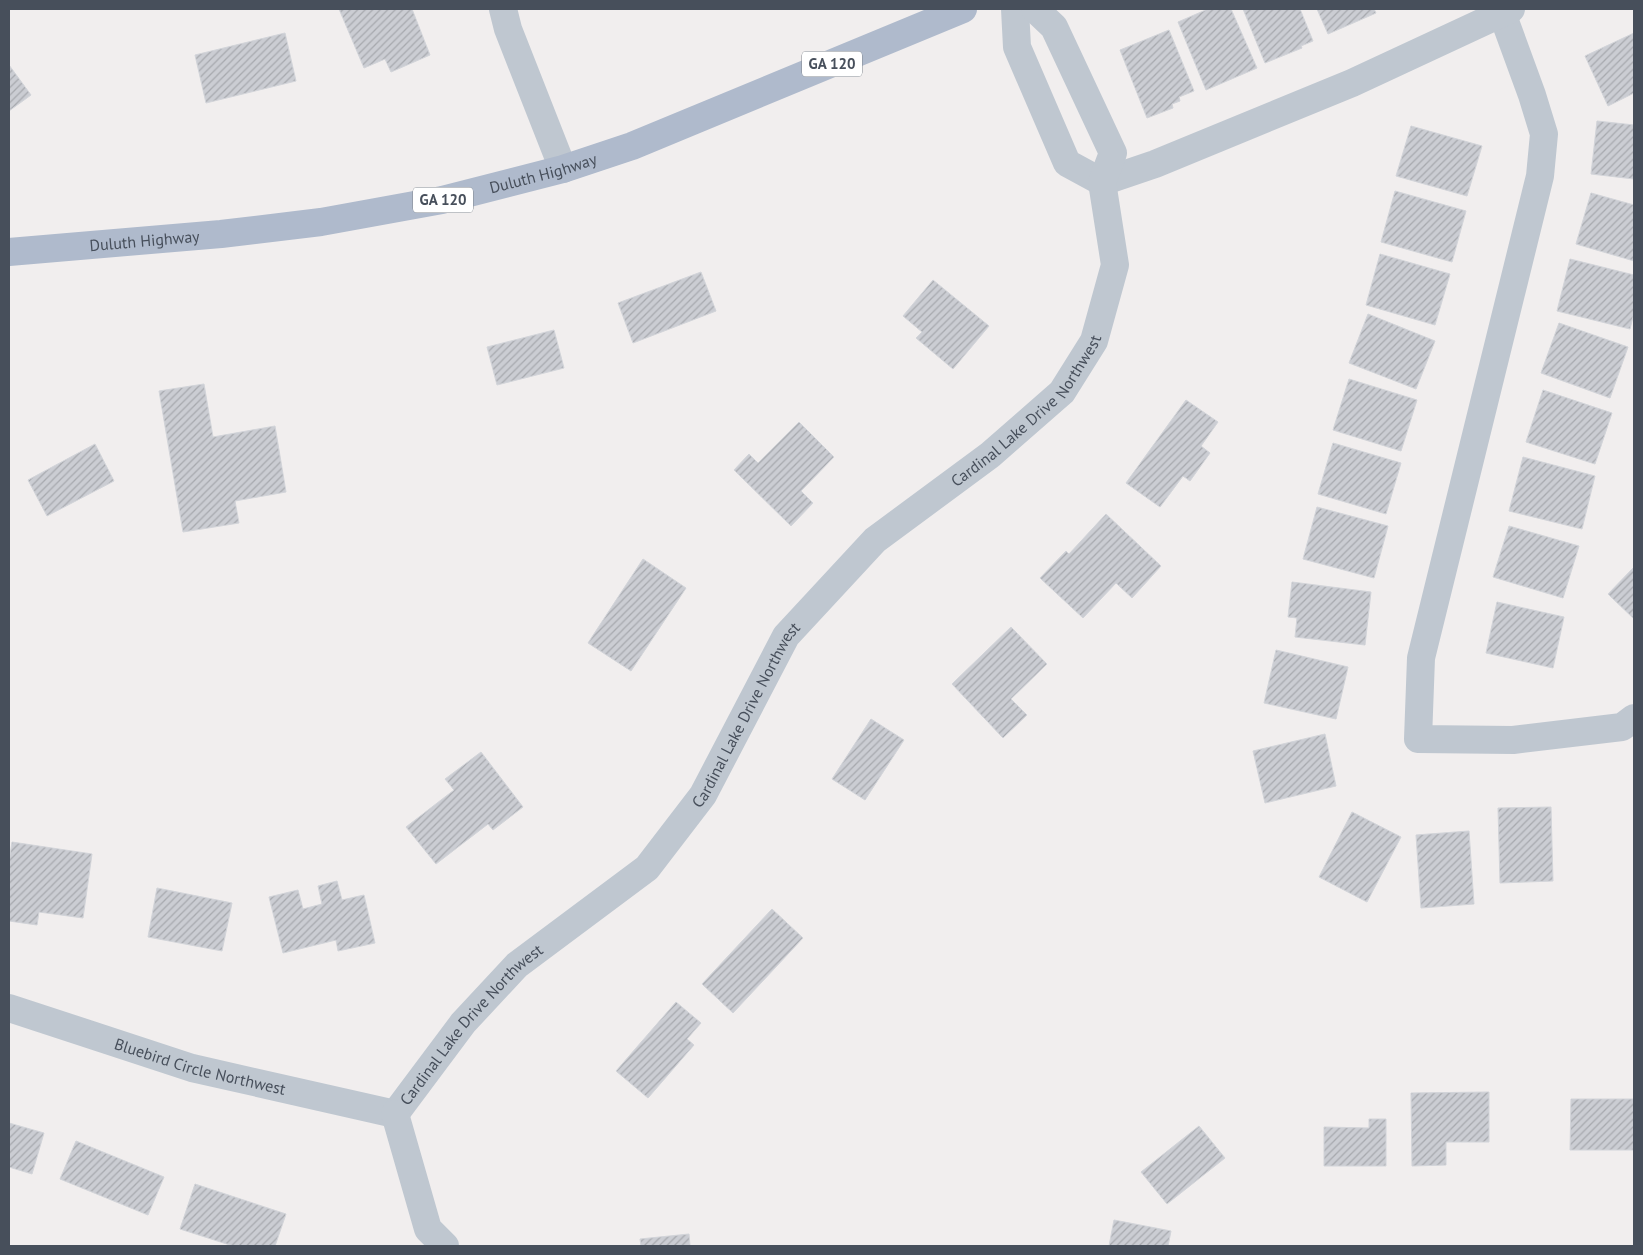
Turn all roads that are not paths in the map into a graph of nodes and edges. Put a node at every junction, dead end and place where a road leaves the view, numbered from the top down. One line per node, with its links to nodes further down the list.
1 (503, 9): 6 (street)
2 (963, 9): 6 (main road, Duluth Highway / GA 120)
3 (1015, 9): 7 (street)
4 (1035, 9): 7 (street)
5 (1506, 11): 7 (street); 9 (street)
6 (563, 169): 8 (main road, Duluth Highway / GA 120)
7 (1102, 182): 11 (street, Cardinal Lake Drive Northwest)
8 (9, 252)
9 (1634, 718)
10 (9, 1008): 11 (street, Bluebird Circle Northwest)
11 (395, 1114): 12 (street, Cardinal Lake Drive Northwest)
12 (445, 1246)

